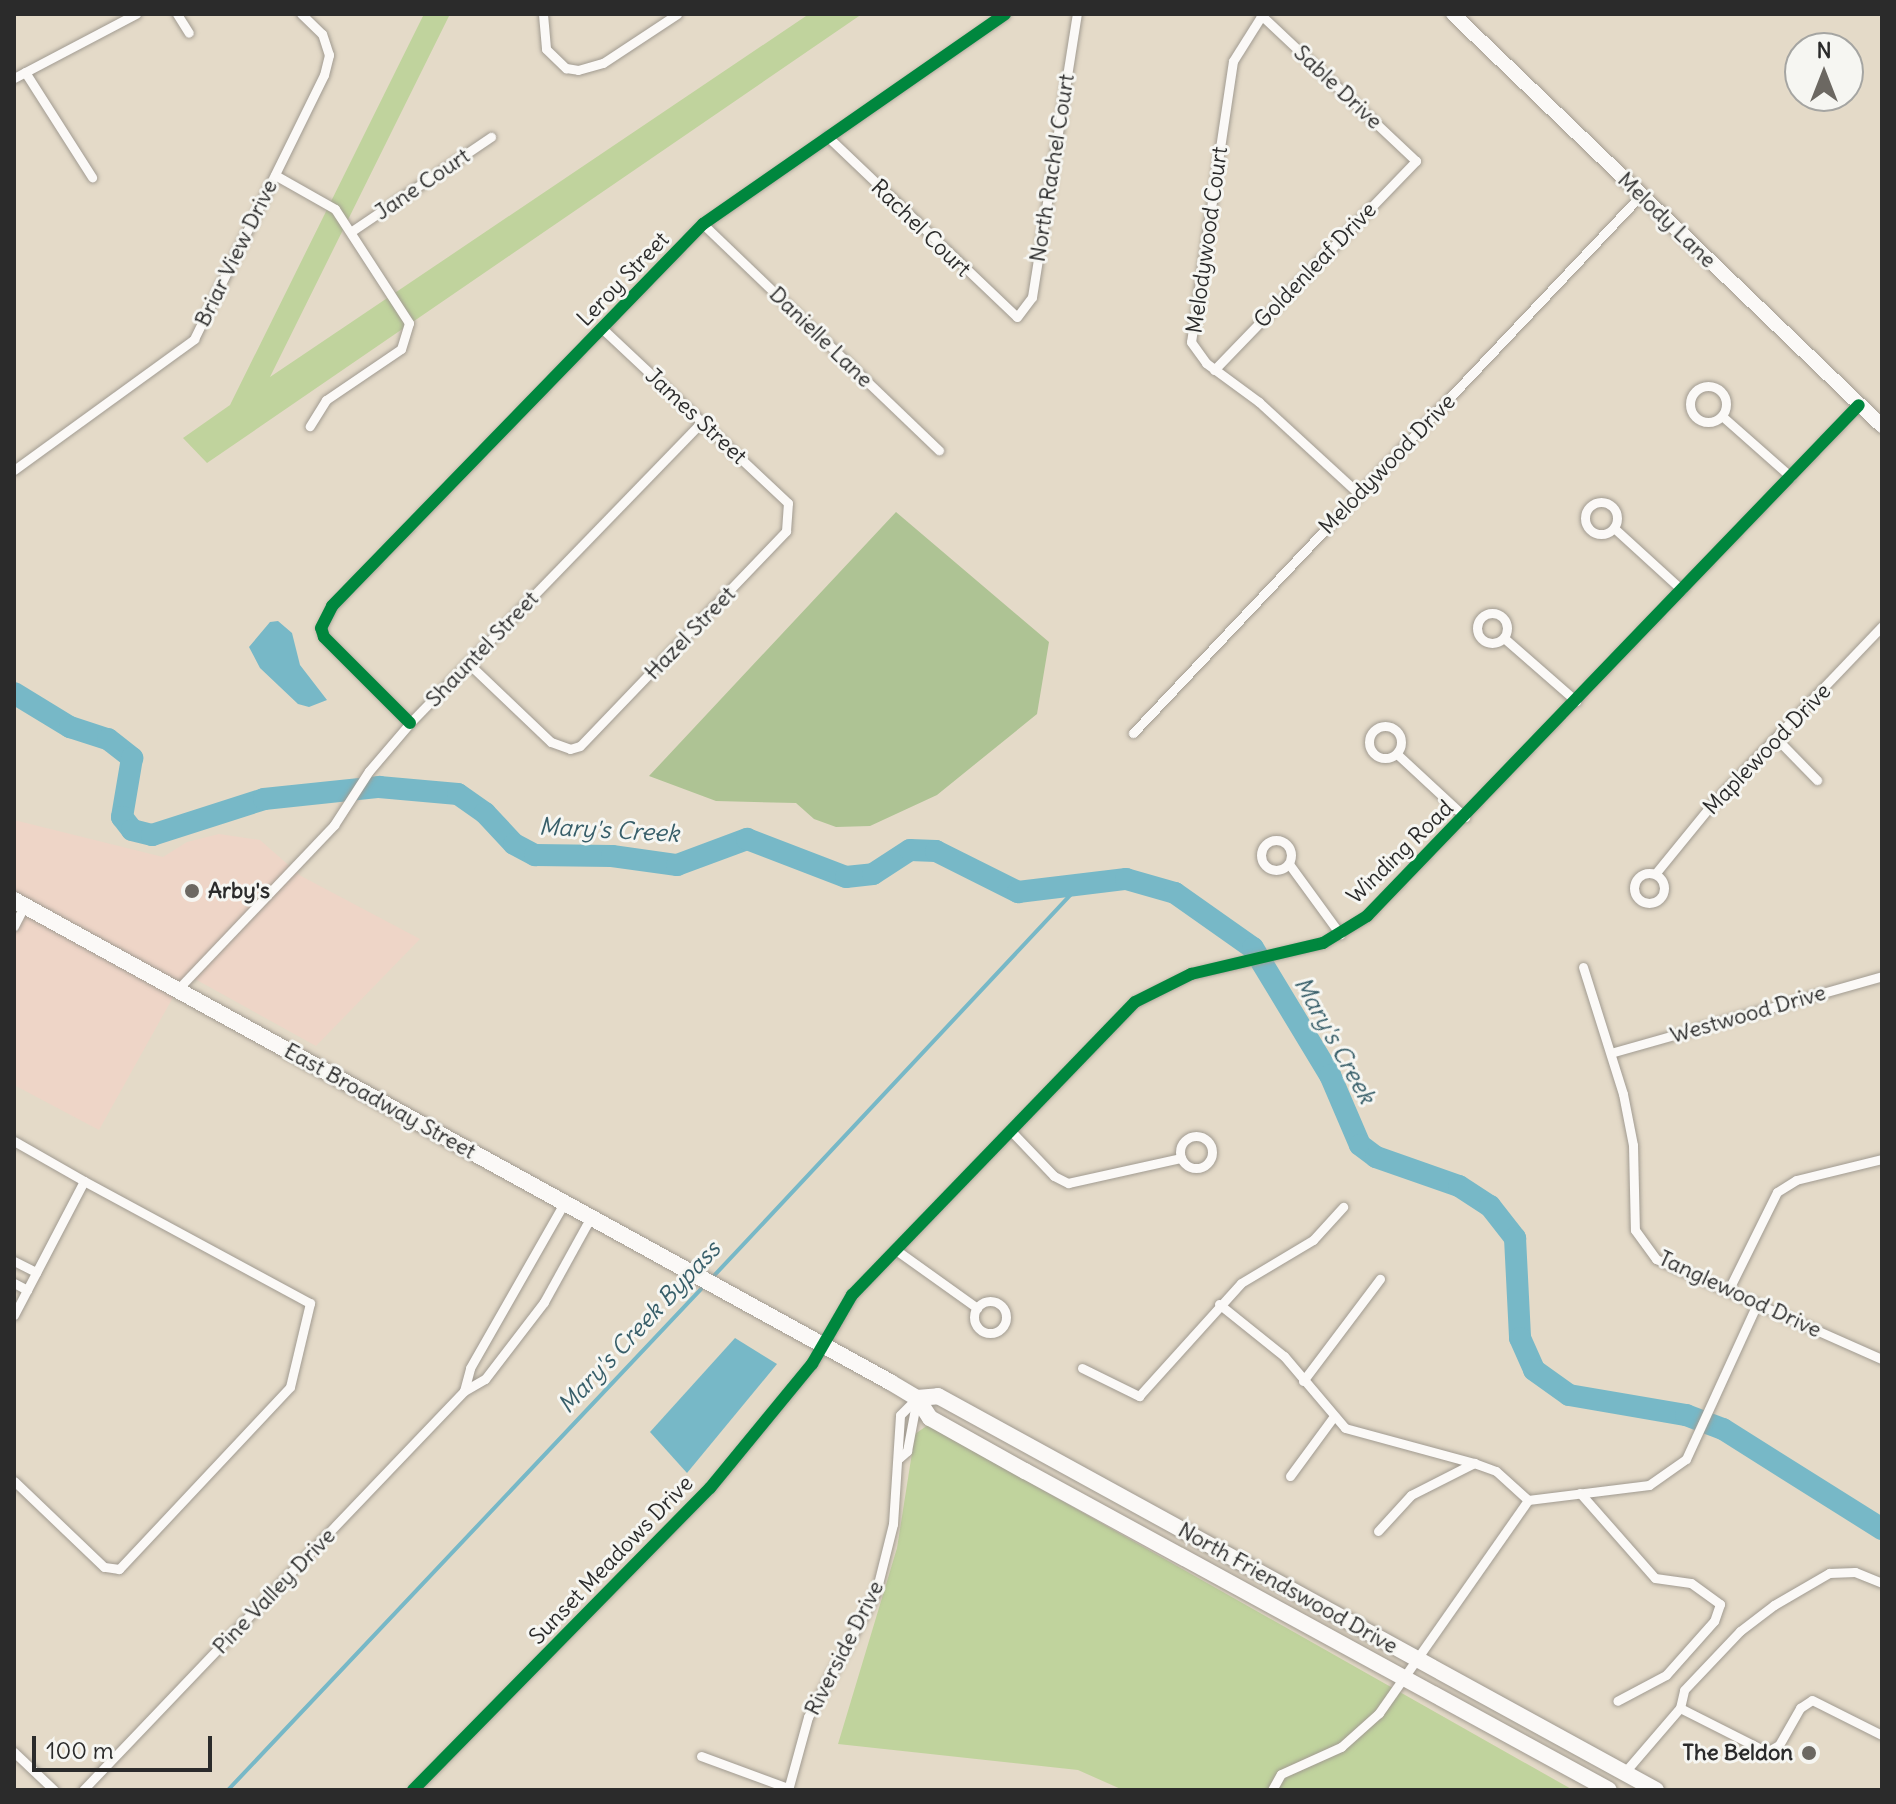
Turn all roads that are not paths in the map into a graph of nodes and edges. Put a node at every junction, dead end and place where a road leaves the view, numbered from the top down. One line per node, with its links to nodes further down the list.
1 (136, 14): 11 (street)
2 (177, 14): 10 (street)
3 (301, 14): 16 (street, Briar View Drive)
4 (543, 14): 5 (street)
5 (677, 14)
6 (1005, 14): 13 (street, Leroy Street)
7 (1077, 14): 21 (street, North Rachel Court)
8 (1453, 14): 18 (street, Melody Lane)
9 (1261, 15): 15 (street, Sable Drive); 23 (street, Melodywood Court)
10 (189, 33)
11 (25, 72): 12 (street); 17 (street)
12 (14, 78)
13 (827, 136): 19 (street, Leroy Street); 21 (street, Rachel Court)
14 (491, 137): 20 (street, Jane Court)
15 (1416, 161): 23 (street, Goldenleaf Drive)
16 (275, 175): 20 (street); 30 (street, Briar View Drive)
17 (92, 177)
18 (1641, 195): 24 (street, Melody Lane); 32 (street, Melodywood Drive)
19 (703, 224): 22 (street, Leroy Street); 29 (street, Danielle Lane)
20 (352, 231): 27 (street)
21 (1017, 317)
22 (603, 329): 26 (street, James Street); 40 (street, Leroy Street)
23 (1214, 370): 32 (street, Melodywood Court)
24 (1859, 405): 28 (street, Melody Lane); 31 (street, Winding Road)
25 (1722, 416): 31 (street)
26 (702, 422): 33 (street, James Street); 38 (street, Shauntel Street)
27 (310, 426)
28 (1882, 426)
29 (939, 450)
30 (14, 470)
31 (1791, 477): 35 (street, Winding Road)
32 (1359, 494): 41 (street, Melodywood Drive)
33 (788, 503): 38 (street, Hazel Street)
34 (1614, 528): 35 (street)
35 (1682, 590): 39 (street, Winding Road)
36 (1882, 626): 42 (street, Maplewood Drive)
37 (1504, 638): 39 (street)
38 (469, 664): 40 (street, Shauntel Street)
39 (1576, 701): 45 (street, Winding Road)
40 (410, 723): 53 (street, Shauntel Street)
41 (1133, 733)
42 (1778, 740): 44 (street); 47 (street, Maplewood Drive)
43 (1397, 754): 45 (street)
44 (1817, 780)
45 (1465, 817): 50 (street, Winding Road)
46 (1289, 864): 50 (street)
47 (1655, 874)
48 (19, 903): 49 (street); 53 (main road, East Broadway Street)
49 (14, 926)
50 (1340, 934): 55 (street, Winding Road)
51 (1583, 967): 54 (street, Tanglewood Drive)
52 (1882, 976): 54 (street, Westwood Drive)
53 (177, 990): 60 (main road, East Broadway Street)
54 (1614, 1052): 69 (street, Tanglewood Drive)
55 (1011, 1131): 57 (street); 63 (street, Winding Road)
56 (14, 1141): 59 (street)
57 (1181, 1158)
58 (1882, 1159): 69 (street)
59 (84, 1181): 65 (street); 84 (street)
60 (564, 1203): 62 (main road, East Broadway Street); 79 (street, Pine Valley Drive)
61 (1343, 1207): 71 (street)
62 (591, 1217): 70 (main road, East Broadway Street); 79 (street, Pine Valley Drive)
63 (896, 1250): 73 (street); 75 (street, Winding Road)
64 (14, 1261): 65 (street)
65 (36, 1272): 68 (street)
66 (1380, 1279): 78 (street)
67 (14, 1283): 68 (street)
68 (27, 1290): 74 (street)
69 (1728, 1291): 72 (street, Tanglewood Drive)
70 (745, 1303): 75 (main road, North Friendswood Drive)
71 (1219, 1304): 77 (street); 78 (street)
72 (1757, 1304): 76 (street, Tanglewood Drive); 85 (street)
73 (977, 1308)
74 (14, 1315)
75 (822, 1346): 80 (main road, North Friendswood Drive); 100 (street, Sunset Meadows Drive)
76 (1882, 1359)
77 (1082, 1368)
78 (1303, 1381): 81 (street)
79 (464, 1391): 99 (street, Pine Valley Drive)
80 (917, 1398): 89 (main road, North Friendswood Drive); 90 (main road, North Friendswood Drive); 97 (street, Riverside Drive)
81 (1334, 1416): 82 (street); 83 (street)
82 (1474, 1463): 86 (street); 87 (street)
83 (1290, 1476)
84 (14, 1481)
85 (1580, 1493): 86 (street); 91 (street)
86 (1528, 1500): 89 (street)
87 (1378, 1531)
88 (1882, 1583): 92 (street)
89 (1418, 1659): 90 (street); 96 (main road, North Friendswood Drive)
90 (1404, 1678): 101 (street); 102 (main road, North Friendswood Drive)
91 (1617, 1701)
92 (1680, 1708): 93 (street); 96 (street)
93 (1882, 1735)
94 (14, 1752): 98 (street)
95 (701, 1756): 97 (street)
96 (1624, 1773): 103 (main road, North Friendswood Drive)
97 (788, 1789)
98 (54, 1790)
99 (83, 1790)
100 (413, 1790)
101 (1272, 1790)
102 (1609, 1790)
103 (1656, 1790)

